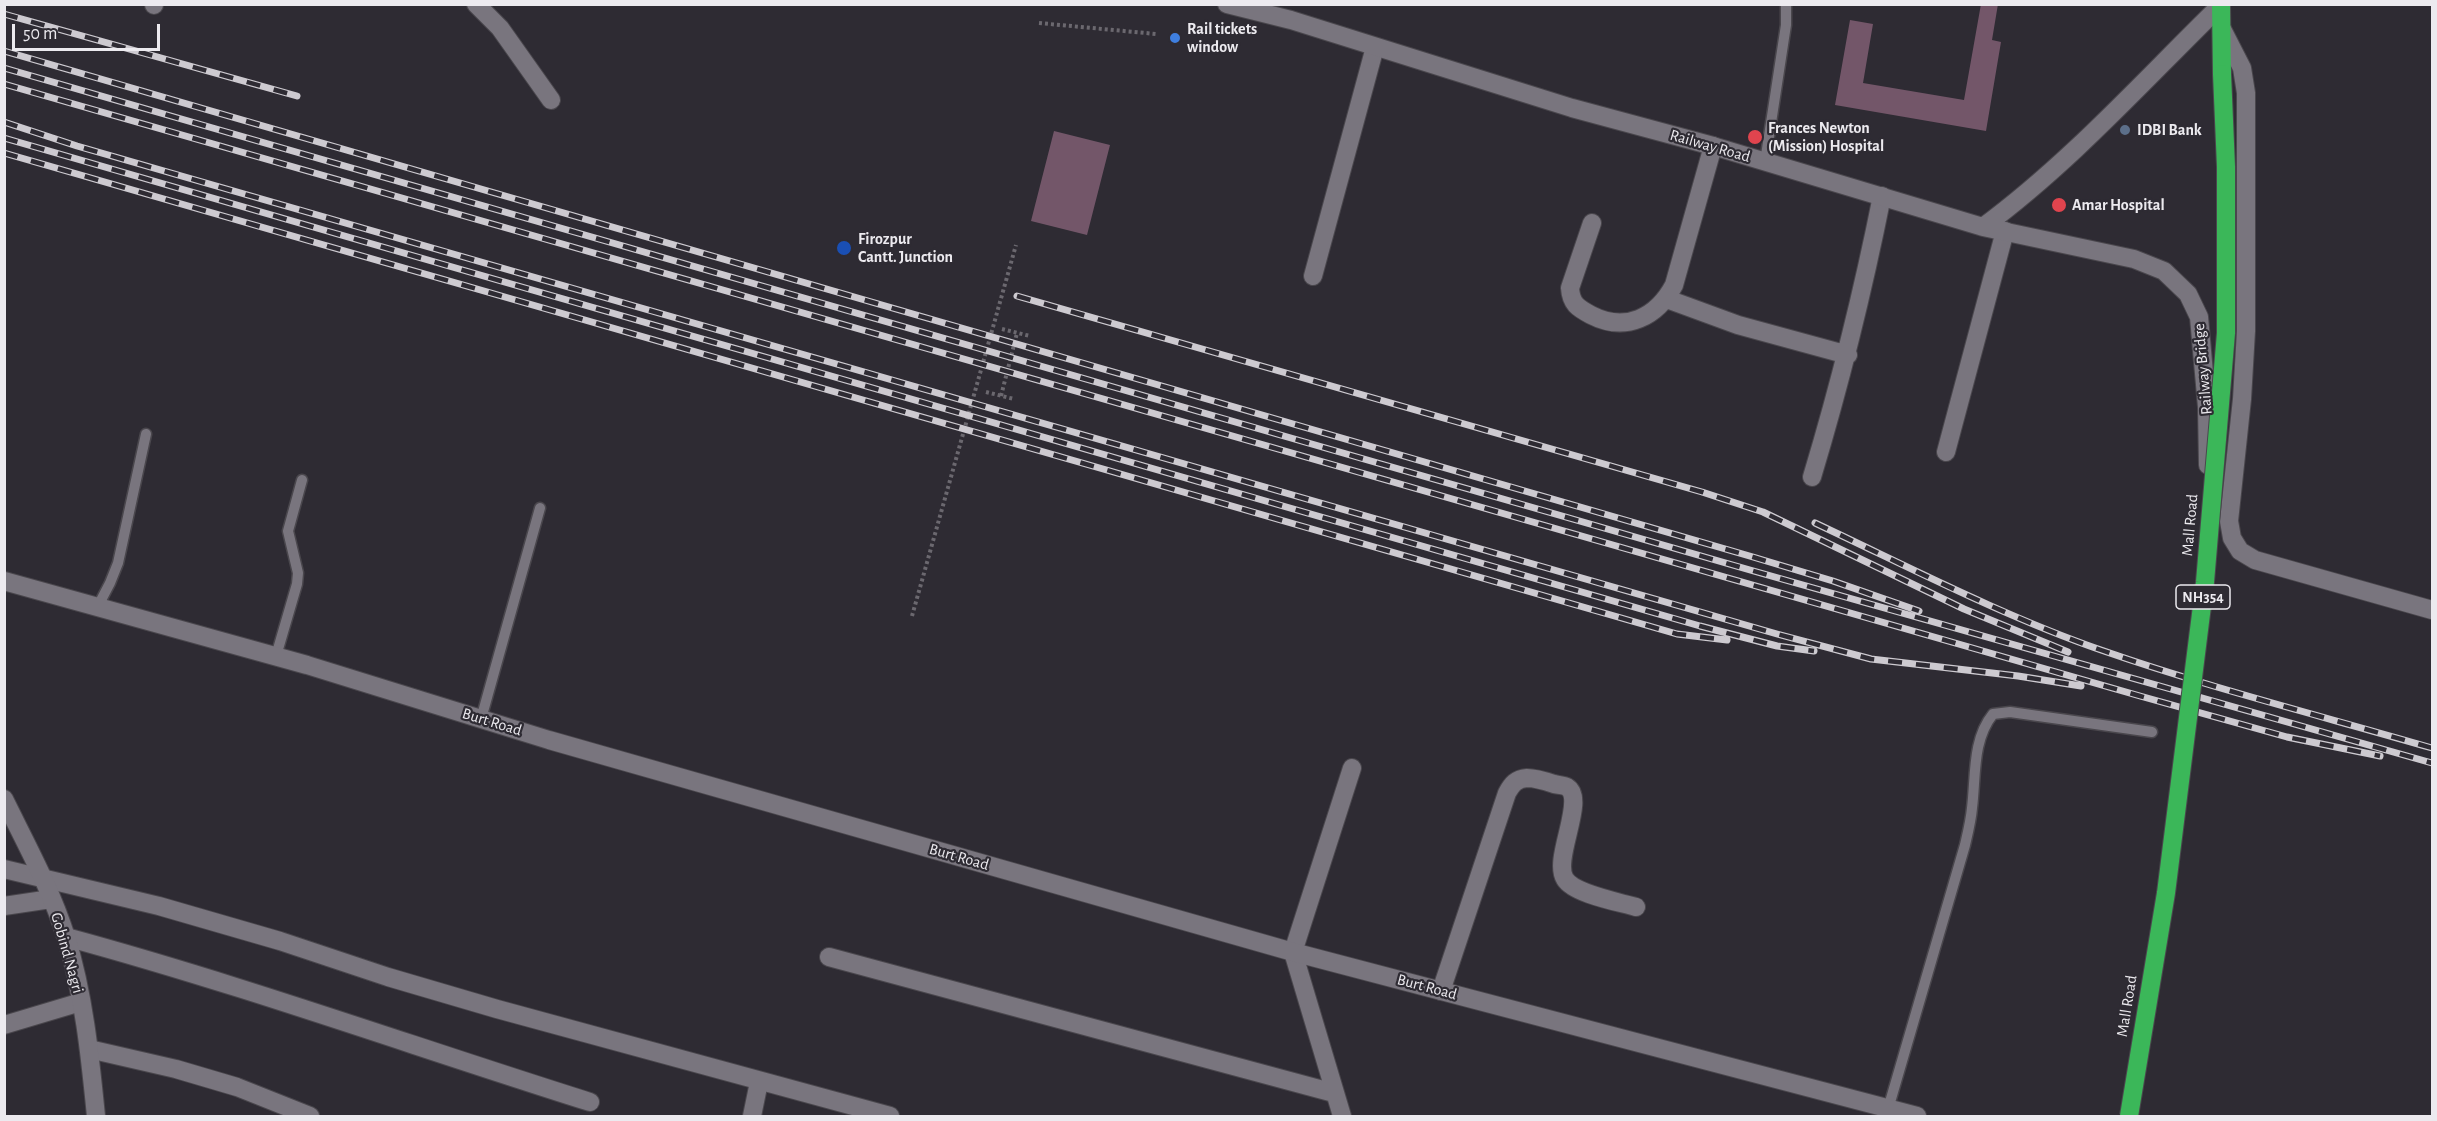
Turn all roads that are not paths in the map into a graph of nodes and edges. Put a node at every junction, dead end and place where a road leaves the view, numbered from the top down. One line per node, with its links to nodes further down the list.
1 (476, 4): 7 (street)
2 (1227, 4): 6 (street, Railway Road)
3 (1786, 4): 9 (lane)
4 (2221, 4): 5 (highway, Mall Road / NH354); 12 (street)
5 (2222, 29): 22 (highway, Mall Road / NH354, bridge); 25 (street)
6 (1376, 46): 8 (street, Railway Road); 14 (street)
7 (551, 100)
8 (1713, 146): 9 (street, Railway Road); 15 (street)
9 (1765, 162): 10 (street, Railway Road)
10 (1882, 196): 12 (street, Railway Road); 16 (street)
11 (1592, 223): 15 (street)
12 (1983, 227): 13 (street, Railway Bridge)
13 (2005, 231): 18 (street); 22 (street, Railway Bridge, bridge)
14 (1313, 276)
15 (1667, 299): 16 (street)
16 (1848, 356): 19 (street)
17 (146, 434): 24 (lane)
18 (1946, 452)
19 (1812, 477)
20 (302, 480): 26 (lane)
21 (540, 508): 27 (lane)
22 (2210, 521): 54 (highway, Mall Road / NH354, bridge)
23 (4, 581): 24 (street, Burt Road)
24 (98, 606): 26 (street, Burt Road)
25 (2433, 610)
26 (276, 656): 27 (street, Burt Road)
27 (481, 719): 37 (street, Burt Road)
28 (2152, 732): 46 (lane)
29 (1352, 768): 37 (street)
30 (4, 799): 32 (street, Gobind Nagri)
31 (4, 869): 32 (street)
32 (43, 878): 33 (street, Gobind Nagri); 43 (street)
33 (51, 899): 34 (street); 36 (street, Gobind Nagri)
34 (4, 906)
35 (1636, 907): 39 (street)
36 (66, 937): 40 (street, Gobind Nagri); 45 (street)
37 (1293, 952): 39 (street, Burt Road); 44 (street)
38 (829, 957): 44 (street)
39 (1441, 991): 46 (street, Burt Road)
40 (81, 1002): 41 (street); 42 (street, Gobind Nagri)
41 (4, 1025)
42 (89, 1049): 48 (street, Gobind Nagri); 49 (street)
43 (759, 1082): 47 (street); 50 (street)
44 (1334, 1093): 52 (street)
45 (590, 1102)
46 (1888, 1109): 53 (street, Burt Road)
47 (870, 1114): 51 (street)
48 (96, 1116)
49 (310, 1116)
50 (752, 1116)
51 (890, 1116)
52 (1342, 1116)
53 (1917, 1116)
54 (2129, 1116)

